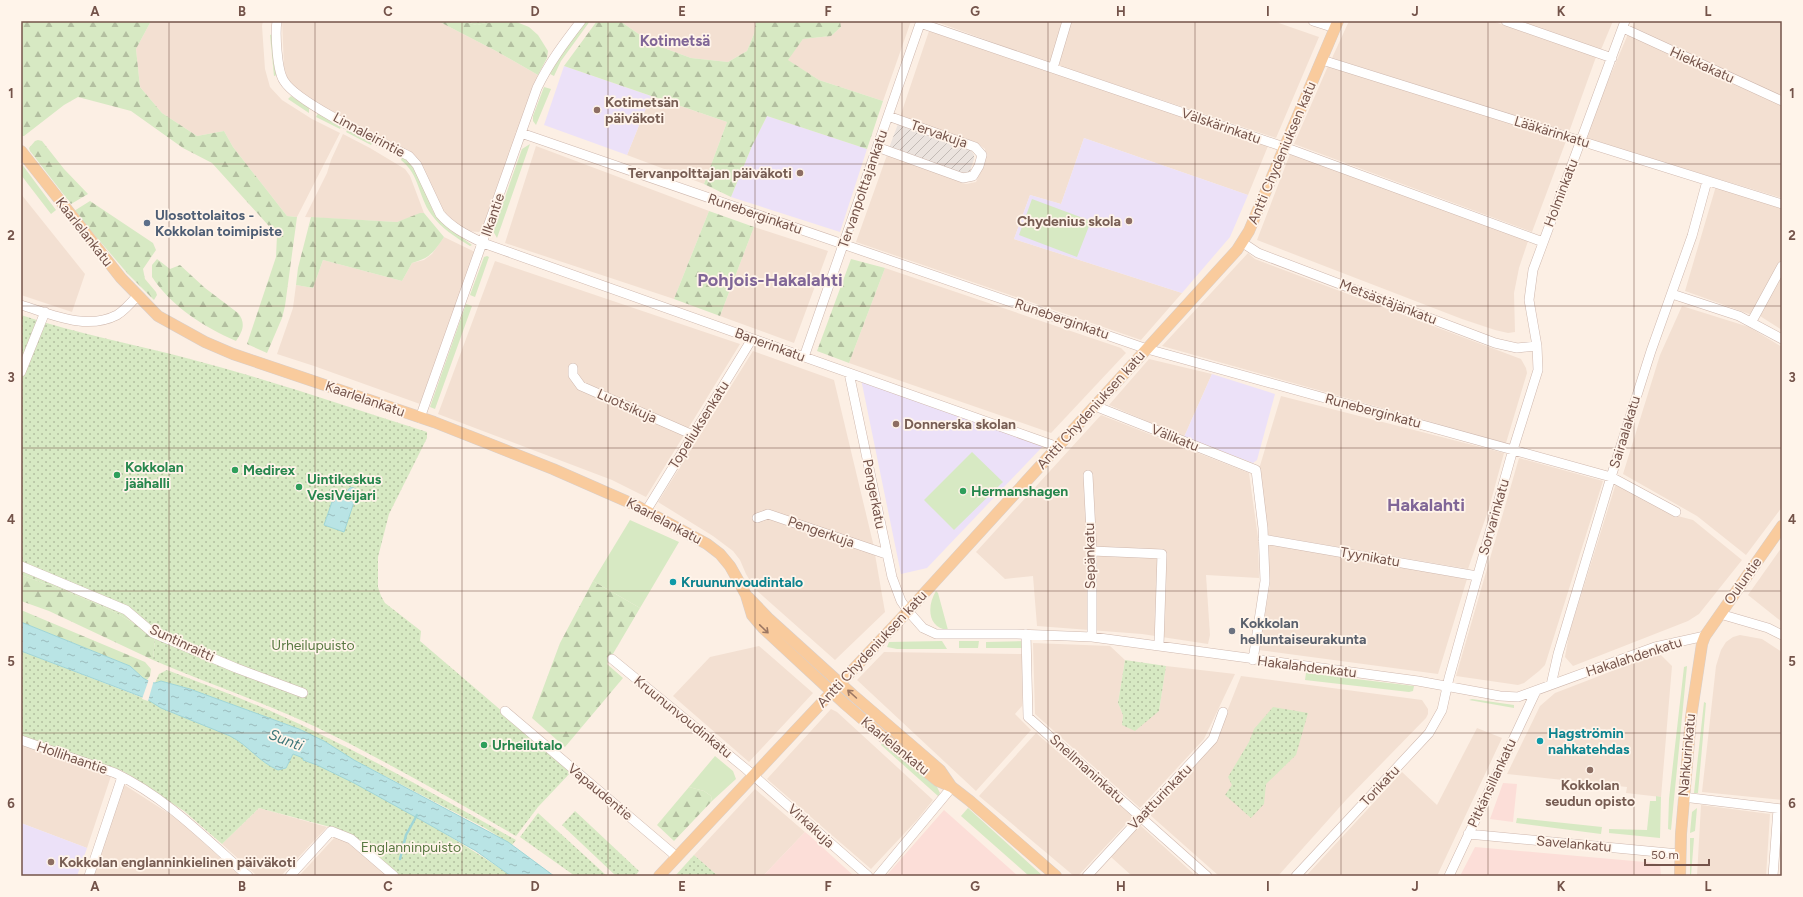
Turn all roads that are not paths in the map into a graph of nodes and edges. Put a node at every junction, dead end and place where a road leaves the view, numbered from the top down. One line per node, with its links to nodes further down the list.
1 (277, 21): 22 (street, Linnaleirintie)
2 (581, 21): 14 (street, Ilkantie)
3 (1067, 21): 11 (street)
4 (1313, 21): 7 (street)
5 (1506, 21): 9 (street)
6 (921, 22): 11 (street, Välskärinkatu); 13 (street, Tervanpolttajankatu)
7 (1337, 24): 10 (main road, Antti Chydeniuksen katu)
8 (1624, 25): 9 (street, Holminkatu); 12 (street, Hiekkakatu)
9 (1612, 58): 15 (street, Holminkatu)
10 (1322, 60): 15 (street, Lääkärinkatu); 17 (main road, Antti Chydeniuksen katu)
11 (1053, 68): 17 (street, Välskärinkatu)
12 (1782, 101)
13 (888, 116): 16 (street, Tervanpolttajankatu); 16 (street, Tervakuja)
14 (521, 133): 22 (street, Ilkantie); 24 (street, Runeberginkatu)
15 (1581, 142): 19 (street, Lääkärinkatu); 21 (street, Holminkatu)
16 (877, 147): 24 (street, Tervanpolttajankatu)
17 (1284, 147): 21 (street, Välskärinkatu); 23 (main road, Antti Chydeniuksen katu)
18 (21, 152): 27 (main road, Kaarlelankatu)
19 (1706, 181): 20 (street, Lääkärinkatu); 26 (street, Sairaalakatu)
20 (1782, 204)
21 (1543, 242): 33 (street, Holminkatu)
22 (483, 243): 31 (street, Banerinkatu); 40 (street, Ilkantie)
23 (1243, 243): 33 (street, Metsästäjänkatu); 34 (main road, Antti Chydeniuksen katu)
24 (843, 244): 34 (street, Runeberginkatu); 35 (street, Tervanpolttajankatu)
25 (1782, 266): 30 (street)
26 (1672, 294): 30 (street); 45 (street, Sairaalakatu)
27 (137, 296): 29 (street); 40 (main road, Kaarlelankatu)
28 (21, 305): 29 (street)
29 (45, 312): 37 (street)
30 (1752, 321): 32 (street)
31 (752, 339): 35 (street, Banerinkatu); 41 (street, Topeliuksenkatu)
32 (1782, 339)
33 (1537, 346): 43 (street, Sorvarinkatu)
34 (1147, 349): 39 (main road, Antti Chydeniuksen katu); 43 (street, Runeberginkatu)
35 (804, 357): 38 (street, Banerinkatu)
36 (573, 368): 41 (street, Luotsikuja)
37 (21, 372)
38 (849, 373): 42 (street, Banerinkatu); 52 (street, Pengerkatu)
39 (1095, 406): 42 (main road, Antti Chydeniuksen katu); 50 (street, Välikatu)
40 (420, 418): 46 (main road, Kaarlelankatu)
41 (693, 435): 46 (street, Topeliuksenkatu)
42 (1058, 447): 56 (main road, Antti Chydeniuksen katu)
43 (1513, 448): 45 (street, Runeberginkatu); 54 (street, Sorvarinkatu)
44 (1088, 474): 51 (street, Sepänkatu)
45 (1611, 477): 47 (street, Runeberginkatu); 66 (street, Sairaalakatu)
46 (646, 511): 55 (main road, Kaarlelankatu)
47 (1676, 512)
48 (757, 518): 52 (street, Pengerkuja)
49 (1782, 526): 57 (main road, Ouluntie)
50 (1263, 539): 54 (street, Tyynikatu); 64 (street)
51 (1092, 551): 61 (street, Sepänkatu); 62 (street)
52 (886, 554): 56 (street, Pengerkatu)
53 (21, 566): 70 (street, Suntinraitti)
54 (1477, 576): 67 (street, Sorvarinkatu)
55 (746, 595): 65 (main road, Kaarlelankatu); 69 (main road, Kaarlelankatu, one-way to 69)
56 (908, 611): 58 (street, Hakalahdenkatu); 65 (main road, Antti Chydeniuksen katu)
57 (1720, 614): 59 (main road, Ouluntie); 60 (street)
58 (1026, 634): 61 (street, Hakalahdenkatu); 79 (street, Snellmaninkatu)
59 (1705, 636): 66 (street, Hakalahdenkatu); 77 (main road, Nahkurinkatu)
60 (1782, 636)
61 (1092, 637): 62 (street, Hakalahdenkatu)
62 (1159, 646): 64 (street, Hakalahdenkatu)
63 (612, 660): 74 (street, Kruununvoudinkatu)
64 (1254, 660): 67 (street, Hakalahdenkatu)
65 (840, 683): 69 (main road, Antti Chydeniuksen katu); 76 (main road, Kaarlelankatu, one-way to 65)
66 (1551, 685): 68 (street, Hakalahdenkatu)
67 (1447, 687): 68 (street, Hakalahdenkatu); 93 (street, Torikatu)
68 (1536, 691): 80 (street, Pitkänsillankatu)
69 (832, 692): 74 (main road, Antti Chydeniuksen katu); 76 (main road, Kaarlelankatu)
70 (303, 693)
71 (506, 711): 82 (street, Vapaudentie)
72 (1222, 712): 79 (street, Vaatturinkatu)
73 (21, 740): 75 (street, Hollihaantie)
74 (754, 775): 82 (main road, Antti Chydeniuksen katu); 88 (street, Virkakuja)
75 (122, 777): 83 (street); 84 (street, Hollihaantie)
76 (952, 787): 89 (street); 90 (main road, Kaarlelankatu)
77 (1683, 796): 78 (street); 81 (main road, Nahkurinkatu)
78 (1780, 809): 96 (street)
79 (1140, 817): 91 (street, Vaatturinkatu); 92 (street, Snellmaninkatu)
80 (1468, 834): 81 (street, Savelankatu); 94 (street, Pitkänsillankatu)
81 (1679, 854): 95 (main road, Nahkurinkatu)
82 (677, 857): 87 (main road, Antti Chydeniuksen katu)
83 (89, 876)
84 (248, 876)
85 (290, 876): 86 (street)
86 (394, 876)
87 (659, 876)
88 (868, 876)
89 (878, 876)
90 (1056, 876)
91 (1087, 876)
92 (1207, 876)
93 (1296, 876)
94 (1449, 876)
95 (1680, 876)
96 (1773, 876)

